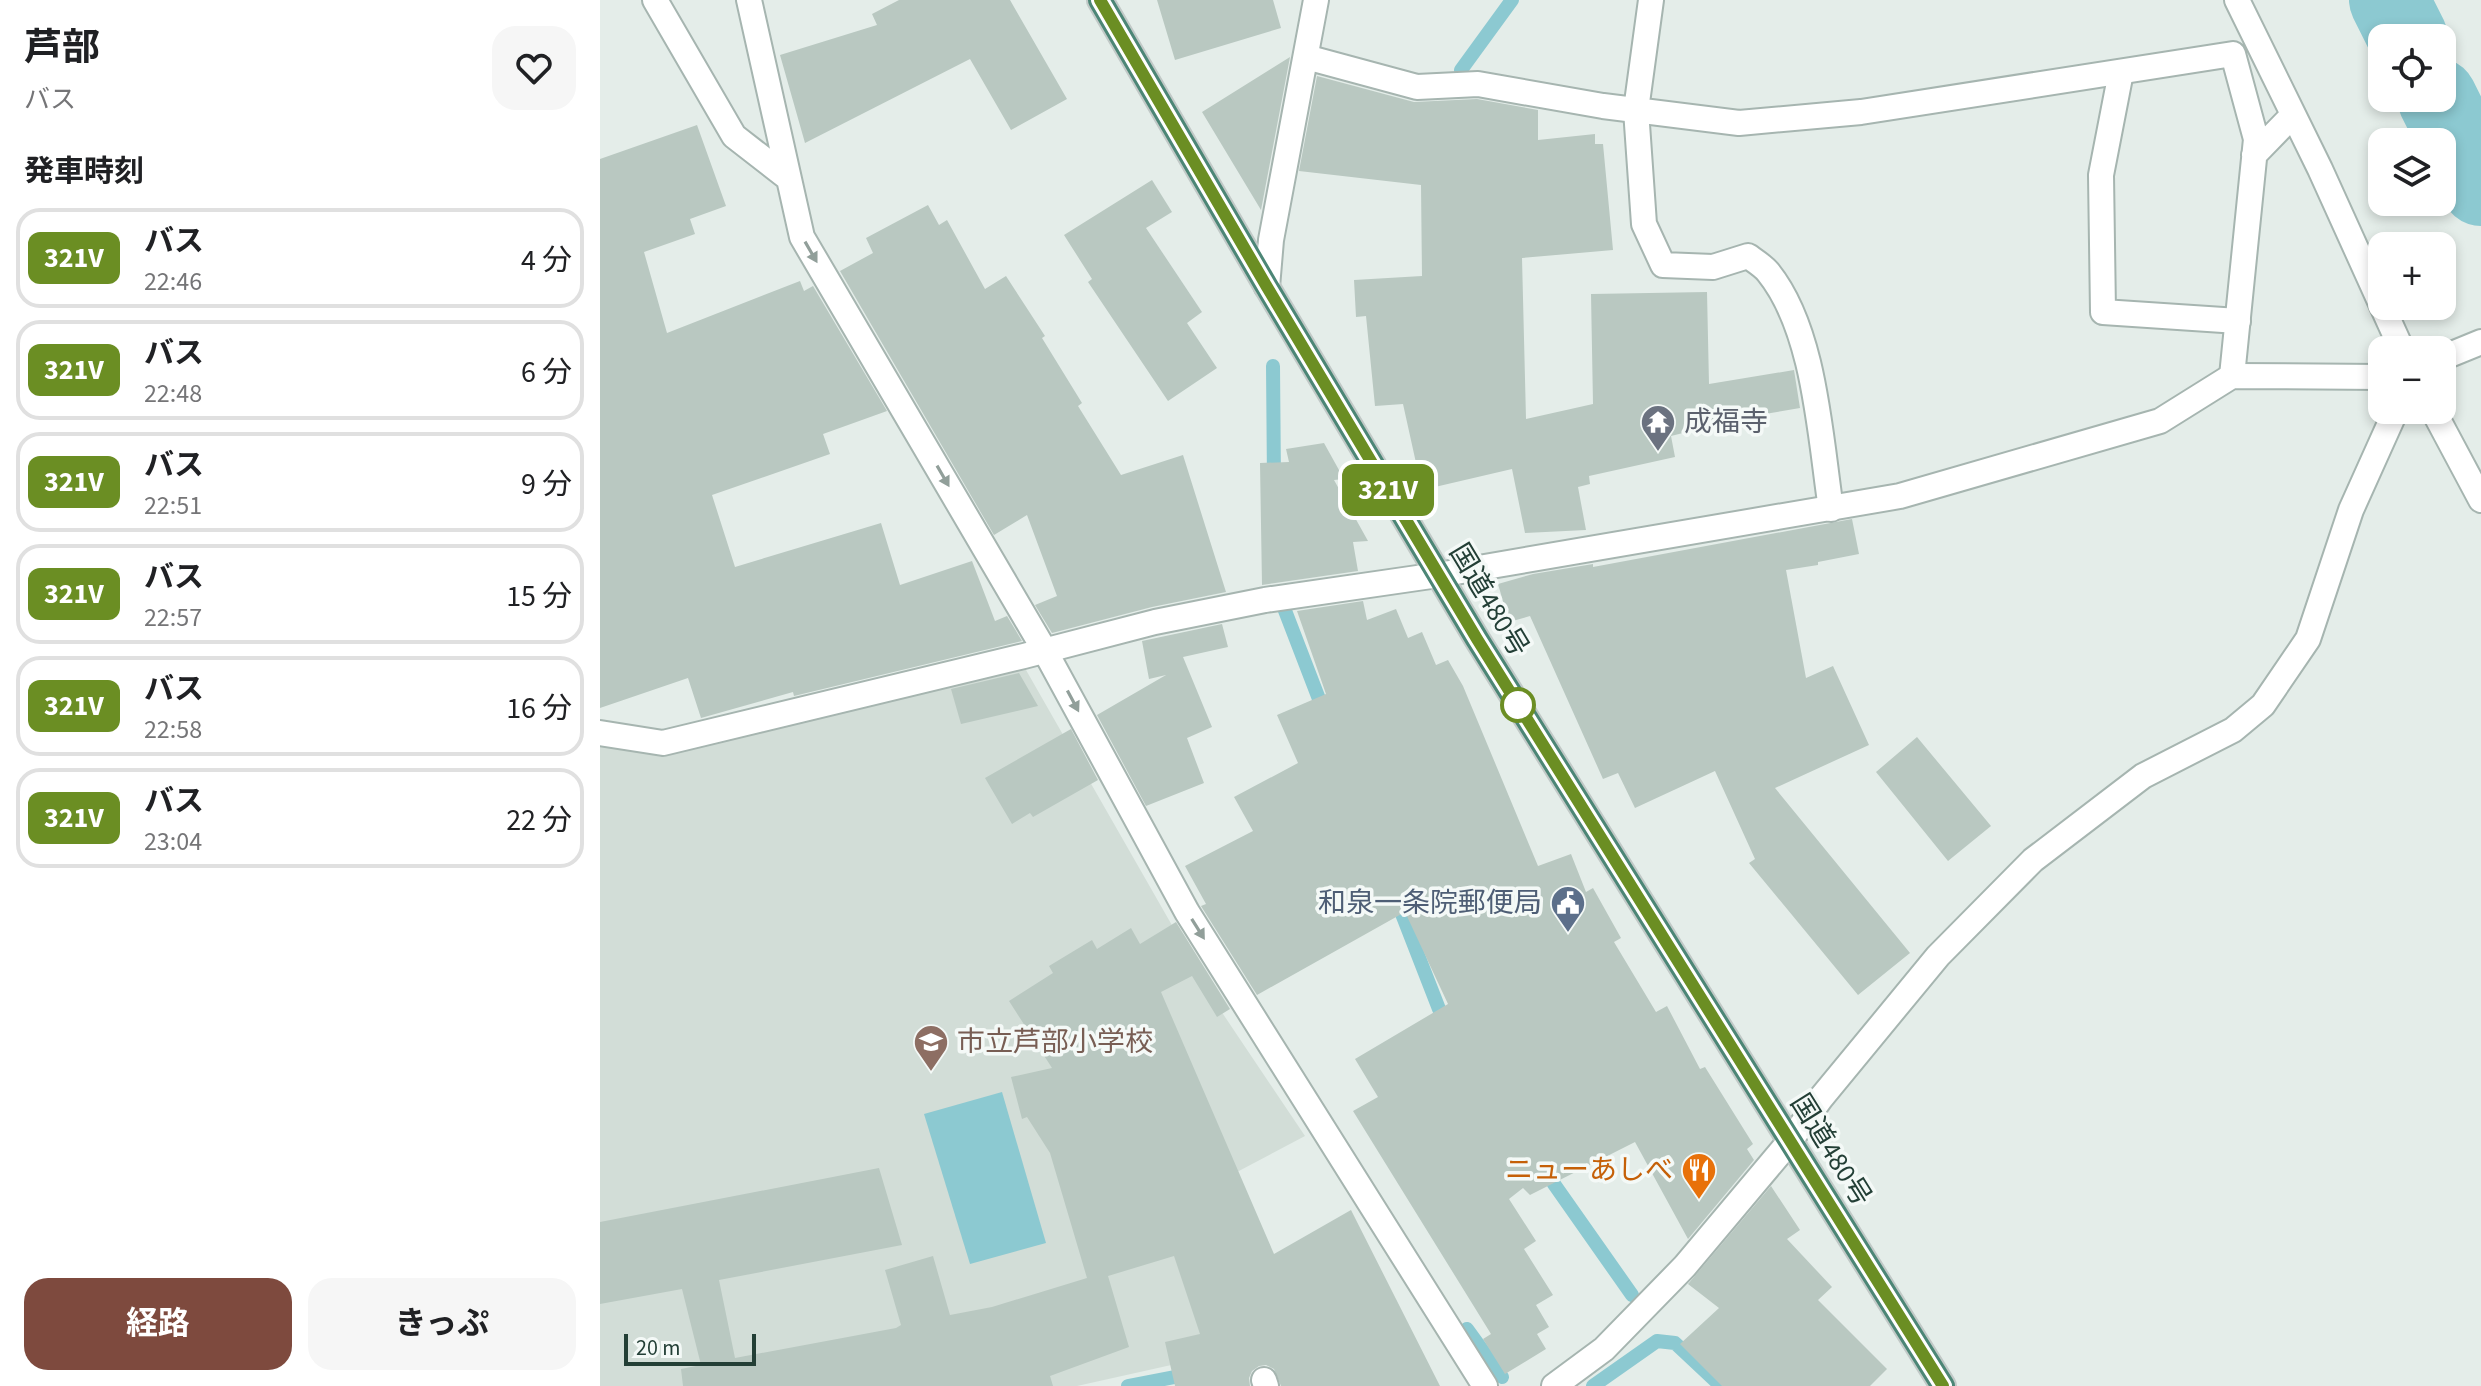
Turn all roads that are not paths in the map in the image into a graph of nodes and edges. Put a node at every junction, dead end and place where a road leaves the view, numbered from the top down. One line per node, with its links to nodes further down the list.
1 (655, 0): 12 (street)
2 (749, 0): 12 (street)
3 (1100, 0): 13 (highway, 国道480号)
4 (1316, 0): 7 (street)
5 (1651, 0): 9 (street)
6 (2237, 0): 10 (street)
7 (1306, 57): 9 (street); 13 (street)
8 (2121, 72): 9 (street); 11 (street); 14 (street)
9 (1636, 110): 23 (street)
10 (2293, 115): 11 (street); 15 (street)
11 (2254, 155): 14 (street)
12 (788, 178): 25 (street, one-way to 25)
13 (1267, 287): 24 (highway, 国道480号)
14 (2238, 321): 18 (street)
15 (2396, 336)
16 (2481, 342): 17 (street)
17 (2456, 352)
18 (2232, 376): 19 (street); 23 (street)
19 (2368, 377)
20 (2390, 424): 27 (street)
21 (2440, 424): 22 (street)
22 (2481, 500)
23 (1831, 509): 24 (street)
24 (1438, 575): 25 (street); 27 (highway, 国道480号)
25 (1045, 651): 26 (street); 28 (street, one-way to 28)
26 (600, 733)
27 (1790, 1141): 29 (street); 30 (highway, 国道480号)
28 (1485, 1386)
29 (1554, 1386)
30 (1943, 1386)

